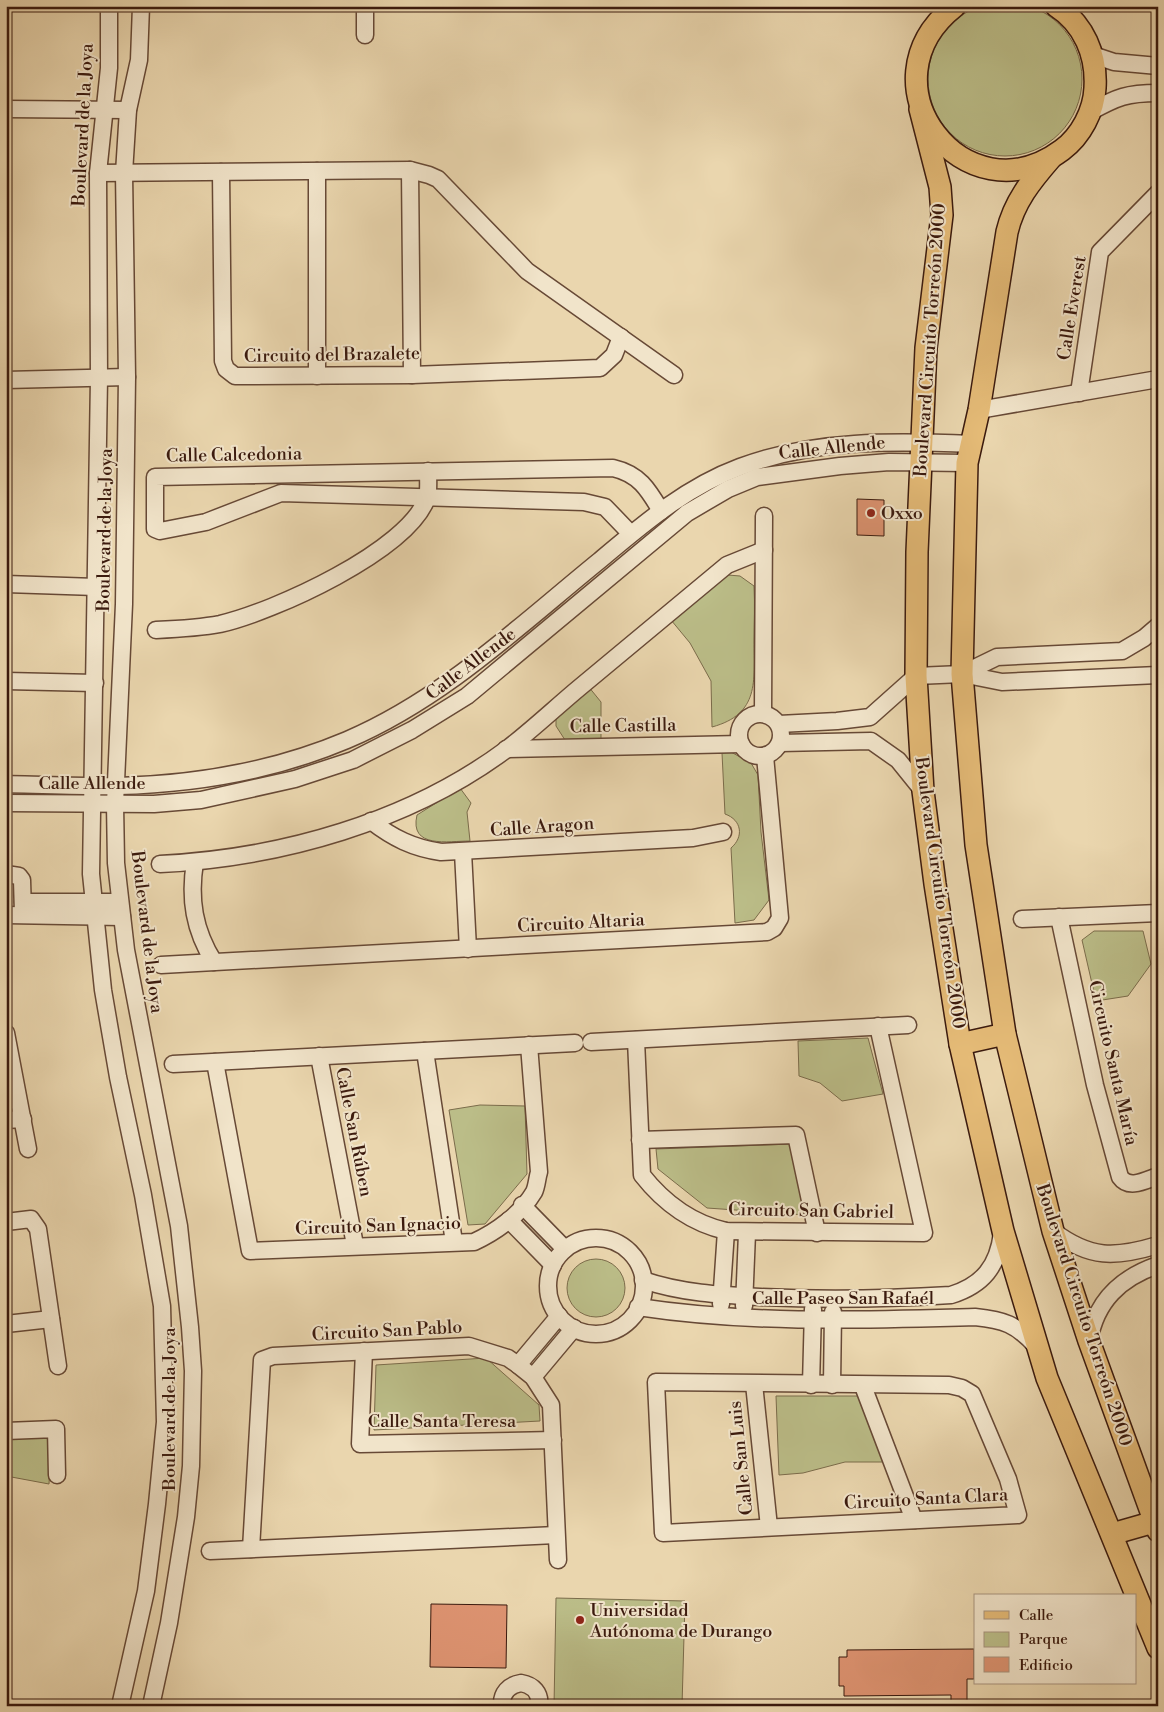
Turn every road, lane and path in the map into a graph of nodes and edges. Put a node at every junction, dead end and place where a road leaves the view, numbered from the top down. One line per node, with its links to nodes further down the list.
1 (109, 6): 12 (street, Boulevard de la Joya)
2 (141, 6): 13 (street, Boulevard de la Joya)
3 (365, 6): 6 (street)
4 (1056, 6): 7 (main road)
5 (947, 10): 11 (main road)
6 (365, 34)
7 (1093, 55): 8 (street); 14 (main road)
8 (1158, 66)
9 (1158, 92): 14 (street)
10 (6, 109): 12 (street)
11 (920, 109): 15 (main road); 32 (main road, Boulevard Circuito Torreón 2000)
12 (103, 110): 13 (street); 19 (street, Boulevard de la Joya)
13 (128, 110): 20 (street, Boulevard de la Joya)
14 (1090, 112): 15 (main road)
15 (1051, 158): 31 (main road, Boulevard Circuito Torreón 2000)
16 (410, 170): 17 (street); 22 (street); 23 (street)
17 (317, 171): 18 (street); 25 (street)
18 (221, 172): 20 (street); 25 (street, Circuito del Brazalete)
19 (98, 173): 20 (street); 27 (street, Boulevard de la Joya)
20 (124, 173): 26 (street, Boulevard de la Joya)
21 (1158, 193): 30 (street, Calle Everest)
22 (621, 337): 23 (street, Circuito del Brazalete); 24 (street)
23 (412, 375): 25 (street, Circuito del Brazalete)
24 (674, 375)
25 (317, 376)
26 (127, 377): 27 (street); 65 (street, Boulevard de la Joya)
27 (99, 378): 29 (street); 43 (street, Boulevard de la Joya)
28 (1158, 379): 30 (street)
29 (6, 380)
30 (1079, 393): 31 (street)
31 (979, 410): 33 (main road, Boulevard Circuito Torreón 2000)
32 (920, 452): 33 (street); 38 (street, Calle Allende); 49 (main road, Boulevard Circuito Torreón 2000); 69 (street, Calle Allende)
33 (970, 454): 47 (main road, Boulevard Circuito Torreón 2000)
34 (428, 472): 35 (street, Calle Calcedonia); 37 (street); 38 (street, Calle Calcedonia)
35 (280, 475): 36 (street); 36 (street, Calle Calcedonia)
36 (281, 493): 37 (street, Calle Calcedonia)
37 (428, 496): 40 (street, Calle Calcedonia); 45 (street)
38 (660, 511): 40 (street, Calle Allende)
39 (764, 516): 41 (street)
40 (631, 534): 65 (street, Calle Allende)
41 (764, 550): 53 (street); 61 (street)
42 (6, 584): 43 (street)
43 (96, 587): 52 (street, Boulevard de la Joya)
44 (1158, 626): 46 (street)
45 (156, 630)
46 (1122, 651): 47 (street); 50 (street)
47 (962, 674): 49 (street); 50 (street); 89 (main road, Boulevard Circuito Torreón 2000)
48 (1158, 675): 50 (street)
49 (916, 676): 54 (street); 66 (main road, Boulevard Circuito Torreón 2000)
50 (1123, 676)
51 (6, 682): 52 (street)
52 (95, 683): 64 (street, Boulevard de la Joya)
53 (763, 713): 56 (street); 60 (street)
54 (870, 717): 55 (street); 58 (street)
55 (820, 722): 56 (street); 57 (street)
56 (779, 724): 59 (street)
57 (820, 740): 58 (street); 59 (street)
58 (872, 741): 66 (street)
59 (780, 743): 62 (street)
60 (741, 744): 61 (street, Calle Castilla); 62 (street)
61 (506, 749): 70 (street)
62 (766, 756): 83 (street, Circuito Altaria)
63 (6, 784): 64 (street, Calle Allende)
64 (92, 786): 65 (street, Calle Allende); 68 (street, Boulevard de la Joya)
65 (116, 786): 69 (street, Boulevard de la Joya)
66 (923, 791): 91 (main road, Boulevard Circuito Torreón 2000)
67 (6, 803): 68 (street, Calle Allende)
68 (91, 804): 69 (street, Calle Allende); 77 (street, Boulevard de la Joya)
69 (115, 804): 78 (street, Boulevard de la Joya)
70 (371, 821): 72 (street, Calle Aragon); 73 (street)
71 (722, 832): 72 (street, Calle Aragon)
72 (462, 852): 83 (street)
73 (195, 862): 74 (street); 84 (street)
74 (160, 864)
75 (6, 874): 76 (street)
76 (23, 909): 77 (street); 80 (street)
77 (93, 909): 78 (street); 152 (street, Boulevard de la Joya)
78 (121, 909): 153 (street, Boulevard de la Joya)
79 (1158, 913): 81 (street)
80 (6, 915)
81 (1059, 917): 82 (street); 101 (street, Circuito Santa María)
82 (1022, 919)
83 (468, 949): 84 (street, Circuito Altaria)
84 (214, 962): 85 (street, Circuito Altaria)
85 (161, 965)
86 (908, 1025): 87 (street)
87 (878, 1026): 90 (street); 109 (street, Circuito San Gabriel)
88 (6, 1033): 97 (street)
89 (1005, 1034): 91 (main road); 107 (main road, Boulevard Circuito Torreón 2000)
90 (636, 1040): 92 (street); 99 (street, Circuito San Gabriel)
91 (960, 1044): 106 (main road, Boulevard Circuito Torreón 2000)
92 (529, 1045): 93 (street); 102 (street, Circuito San Ignacio)
93 (425, 1051): 94 (street); 110 (street)
94 (319, 1056): 95 (street); 111 (street, Calle San Rúben)
95 (216, 1062): 96 (street); 111 (street, Circuito San Ignacio)
96 (173, 1064)
97 (23, 1119): 98 (street); 100 (street)
98 (6, 1120)
99 (640, 1140): 105 (street, Circuito San Gabriel); 109 (street)
100 (28, 1149)
101 (1158, 1176)
102 (522, 1205): 103 (street, Circuito San Ignacio); 113 (street)
103 (509, 1220): 110 (street, Circuito San Ignacio); 114 (street)
104 (6, 1222): 125 (street)
105 (726, 1231): 108 (street, Circuito San Gabriel); 117 (street)
106 (1003, 1231): 120 (street, Calle Paseo San Rafaél); 131 (main road, Boulevard Circuito Torreón 2000)
107 (1053, 1231): 112 (street); 130 (main road, Boulevard Circuito Torreón 2000)
108 (747, 1232): 109 (street, Circuito San Gabriel); 118 (street)
109 (817, 1233)
110 (454, 1242): 111 (street, Circuito San Ignacio)
111 (355, 1245)
112 (1158, 1245)
113 (565, 1249): 114 (street); 116 (street)
114 (553, 1265): 122 (street)
115 (1158, 1265): 130 (street)
116 (643, 1280): 117 (street, Calle Paseo San Rafaél); 121 (street)
117 (722, 1294): 118 (street, Calle Paseo San Rafaél); 123 (street)
118 (744, 1296): 119 (street, Calle Paseo San Rafaél); 124 (street)
119 (813, 1300): 120 (street, Calle Paseo San Rafaél); 126 (street)
120 (833, 1300): 127 (street)
121 (638, 1307): 123 (street, Calle Paseo San Rafaél); 129 (street)
122 (559, 1316): 129 (street); 133 (street)
123 (720, 1316): 124 (street, Calle Paseo San Rafaél)
124 (744, 1318): 126 (street, Calle Paseo San Rafaél)
125 (51, 1319): 128 (street); 134 (street)
126 (813, 1320): 127 (street, Calle Paseo San Rafaél); 137 (street)
127 (833, 1321): 131 (street, Calle Paseo San Rafaél); 138 (street)
128 (6, 1324)
129 (574, 1328): 135 (street)
130 (1089, 1341): 144 (main road, Boulevard Circuito Torreón 2000)
131 (1038, 1348): 146 (main road, Boulevard Circuito Torreón 2000)
132 (364, 1351): 133 (street, Circuito San Pablo); 141 (street, Calle Santa Teresa); 148 (street, Circuito San Pablo)
133 (518, 1365): 135 (street, Circuito San Pablo)
134 (58, 1366)
135 (533, 1378): 141 (street, Circuito San Pablo)
136 (754, 1384): 137 (street, Circuito Santa Clara); 145 (street, Calle San Luis); 145 (street, Circuito Santa Clara)
137 (811, 1385): 138 (street, Circuito Santa Clara)
138 (832, 1385): 139 (street, Circuito Santa Clara)
139 (863, 1386): 143 (street); 143 (street, Circuito Santa Clara)
140 (6, 1432): 142 (street)
141 (553, 1440): 147 (street, Circuito San Pablo)
142 (57, 1475)
143 (914, 1520): 145 (street, Circuito Santa Clara)
144 (1156, 1526): 146 (main road)
145 (769, 1527)
146 (1112, 1534): 151 (main road, Boulevard Circuito Torreón 2000)
147 (556, 1535): 148 (street); 150 (street, Circuito San Pablo)
148 (251, 1549): 149 (street)
149 (210, 1551)
150 (558, 1560)
151 (1158, 1648)
152 (120, 1706)
153 (151, 1706)
154 (502, 1706): 155 (street)
155 (539, 1706)

